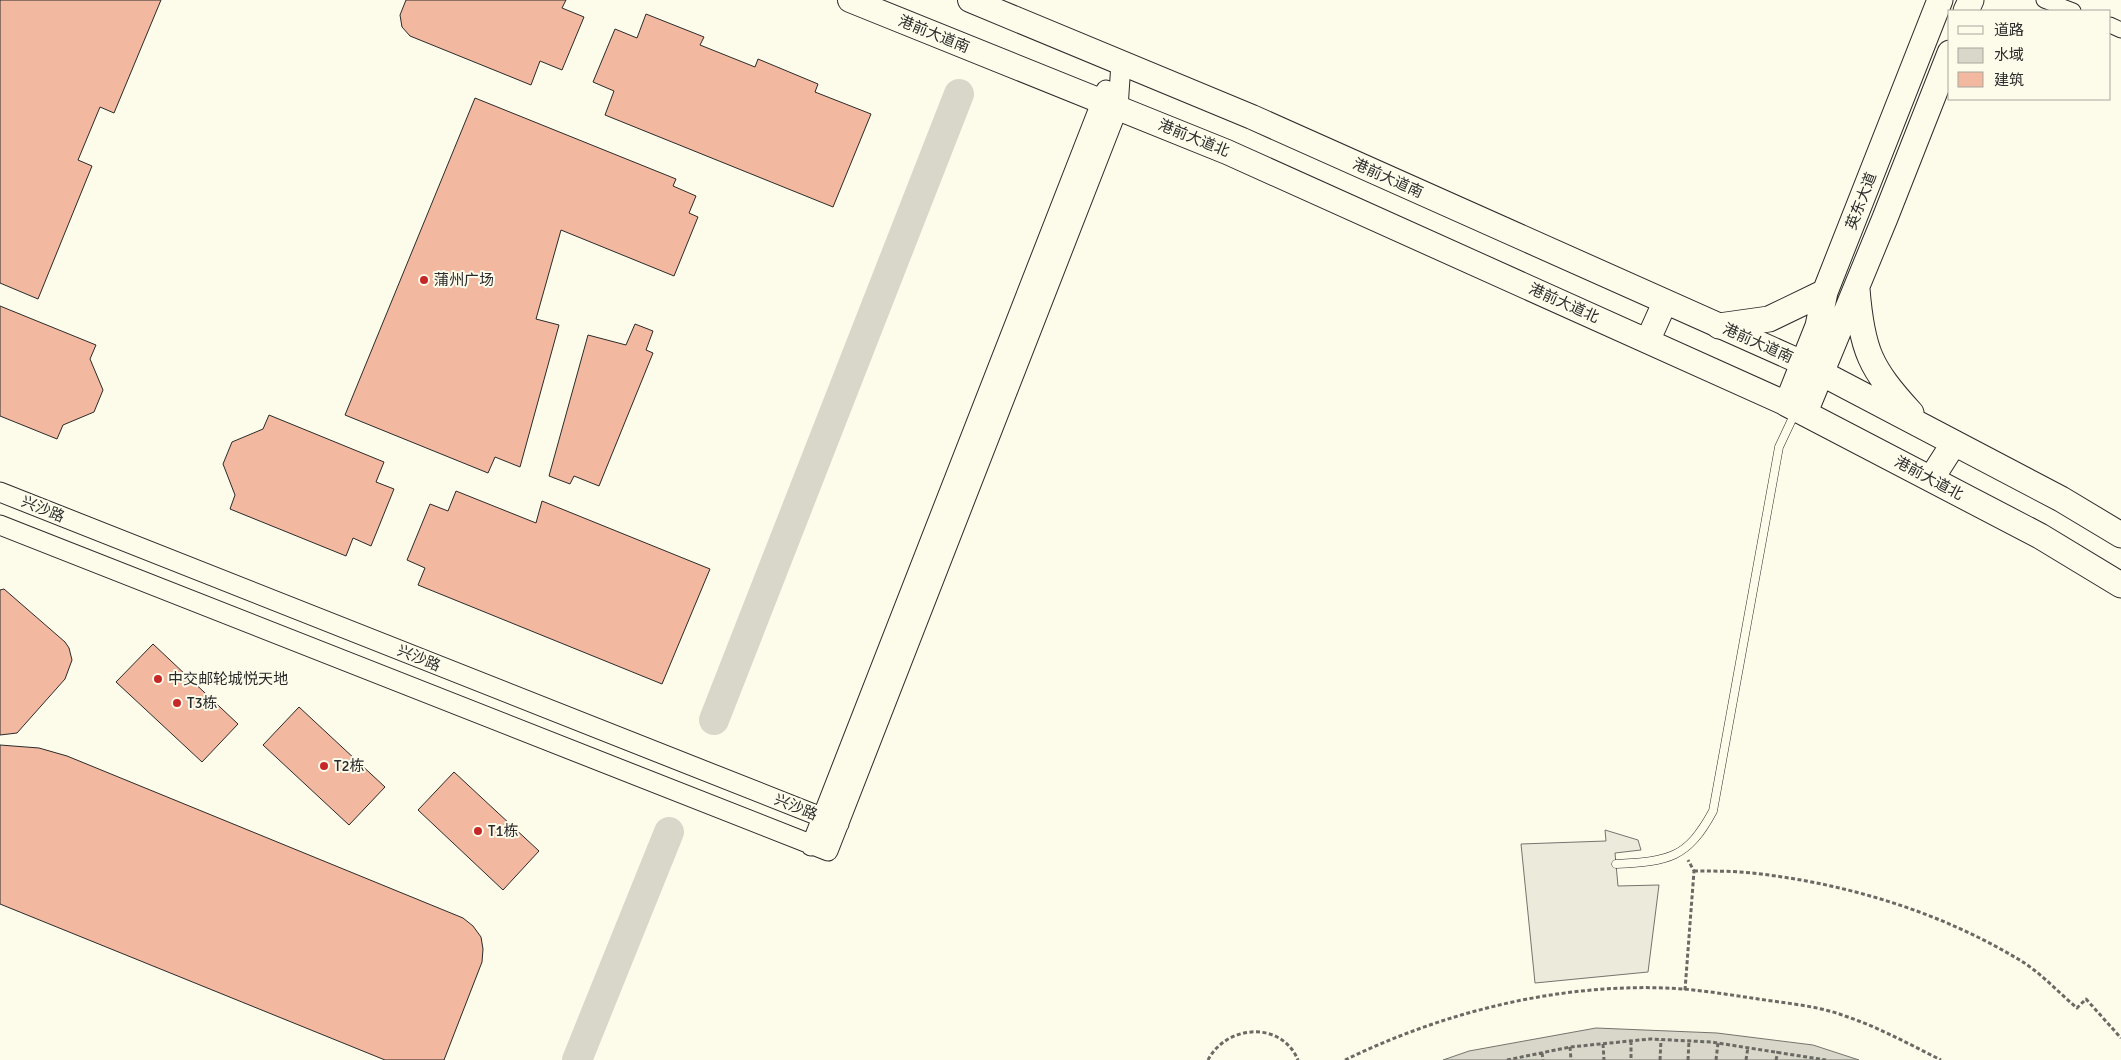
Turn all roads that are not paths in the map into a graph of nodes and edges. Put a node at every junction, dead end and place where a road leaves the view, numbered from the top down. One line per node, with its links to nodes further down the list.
1 (850, 0): 6 (main road, 港前大道南)
2 (970, 0): 8 (main road, 港前大道南)
3 (1940, 0): 11 (highway, 英东大道)
4 (2044, 0): 5 (street)
5 (2070, 10)
6 (991, 56): 9 (main road, 港前大道北)
7 (1948, 58): 10 (highway, 英东大道)
8 (1121, 63): 9 (street); 12 (main road, 港前大道南)
9 (1110, 104): 14 (main road, 港前大道北); 24 (street)
10 (1857, 283): 15 (highway, 英东大道); 17 (highway)
11 (1825, 292): 13 (highway); 15 (highway, 英东大道)
12 (1665, 302): 13 (main road, 港前大道南); 14 (main road)
13 (1719, 326): 15 (main road, 港前大道南)
14 (1648, 340): 16 (main road, 港前大道北)
15 (1812, 368): 16 (highway, 英东大道); 17 (highway)
16 (1796, 408): 19 (highway, 港前大道北); 25 (lane)
17 (1923, 426): 18 (highway)
18 (1954, 443): 19 (highway); 22 (highway)
19 (1931, 479): 23 (highway, 港前大道北)
20 (0, 492): 24 (street, 兴沙路)
21 (0, 525): 24 (street, 兴沙路)
22 (2121, 535)
23 (2121, 585)
24 (830, 821)
25 (1616, 864)

